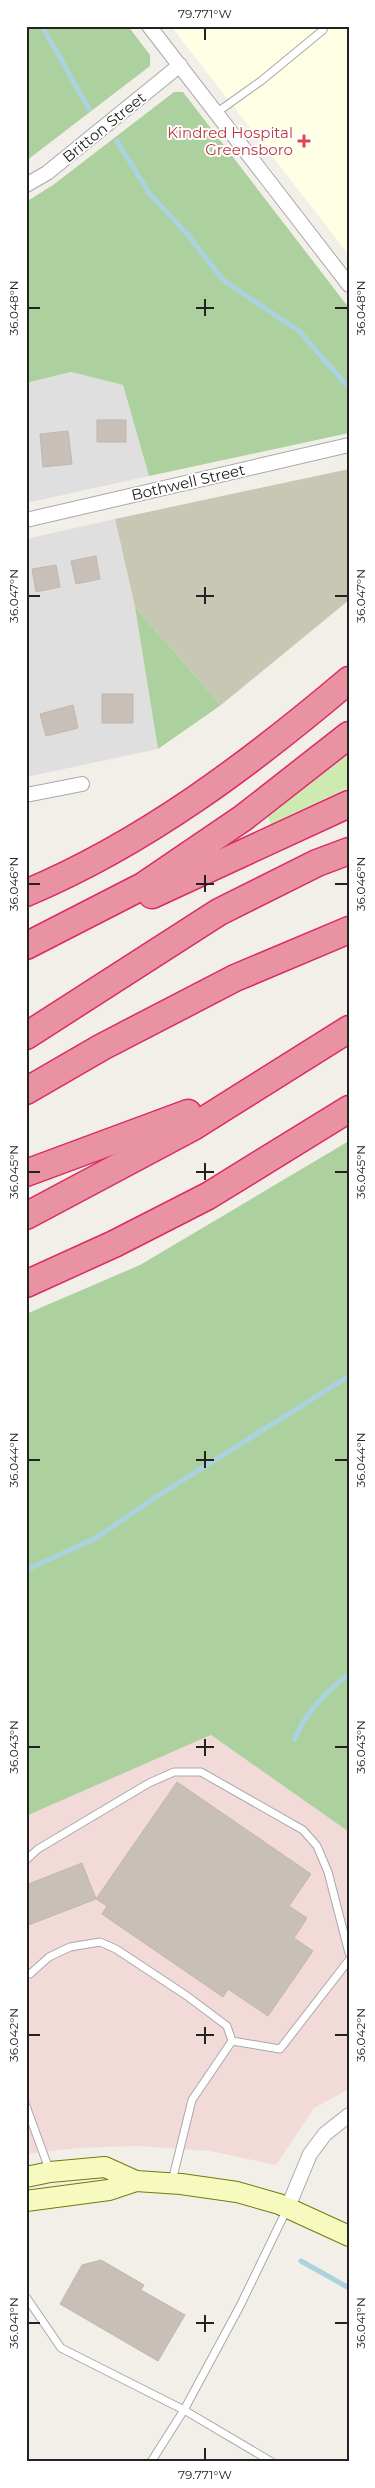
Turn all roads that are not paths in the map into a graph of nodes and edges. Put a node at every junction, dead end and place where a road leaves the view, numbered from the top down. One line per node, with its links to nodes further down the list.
1 (149, 26): 3 (street)
2 (324, 26): 4 (lane)
3 (180, 65): 4 (street); 5 (street, Britton Street)
4 (216, 113): 6 (street)
5 (26, 185)
6 (349, 285)
7 (349, 445): 8 (street, Bothwell Street)
8 (26, 520)
9 (349, 680): 15 (highway)
10 (349, 735): 17 (highway)
11 (82, 784): 12 (street)
12 (26, 795)
13 (349, 804): 18 (highway)
14 (349, 851): 20 (highway)
15 (26, 894)
16 (349, 930): 22 (highway)
17 (26, 946)
18 (26, 951)
19 (349, 1030): 21 (highway)
20 (26, 1036)
21 (271, 1078): 24 (highway); 25 (highway)
22 (26, 1091)
23 (349, 1110): 26 (highway)
24 (26, 1173)
25 (26, 1216)
26 (26, 1284)
27 (26, 1860): 28 (lane)
28 (349, 1953)
29 (349, 1960): 31 (lane)
30 (26, 1974): 31 (lane)
31 (232, 2041): 37 (lane)
32 (26, 2106): 34 (lane)
33 (349, 2116): 39 (street)
34 (50, 2172): 35 (main road); 36 (main road)
35 (26, 2177)
36 (136, 2181): 37 (main road); 38 (main road)
37 (172, 2183): 39 (main road)
38 (26, 2200)
39 (288, 2207): 40 (main road); 42 (lane)
40 (349, 2236)
41 (26, 2297): 42 (lane)
42 (184, 2410): 43 (lane); 44 (lane)
43 (151, 2462)
44 (272, 2462)

